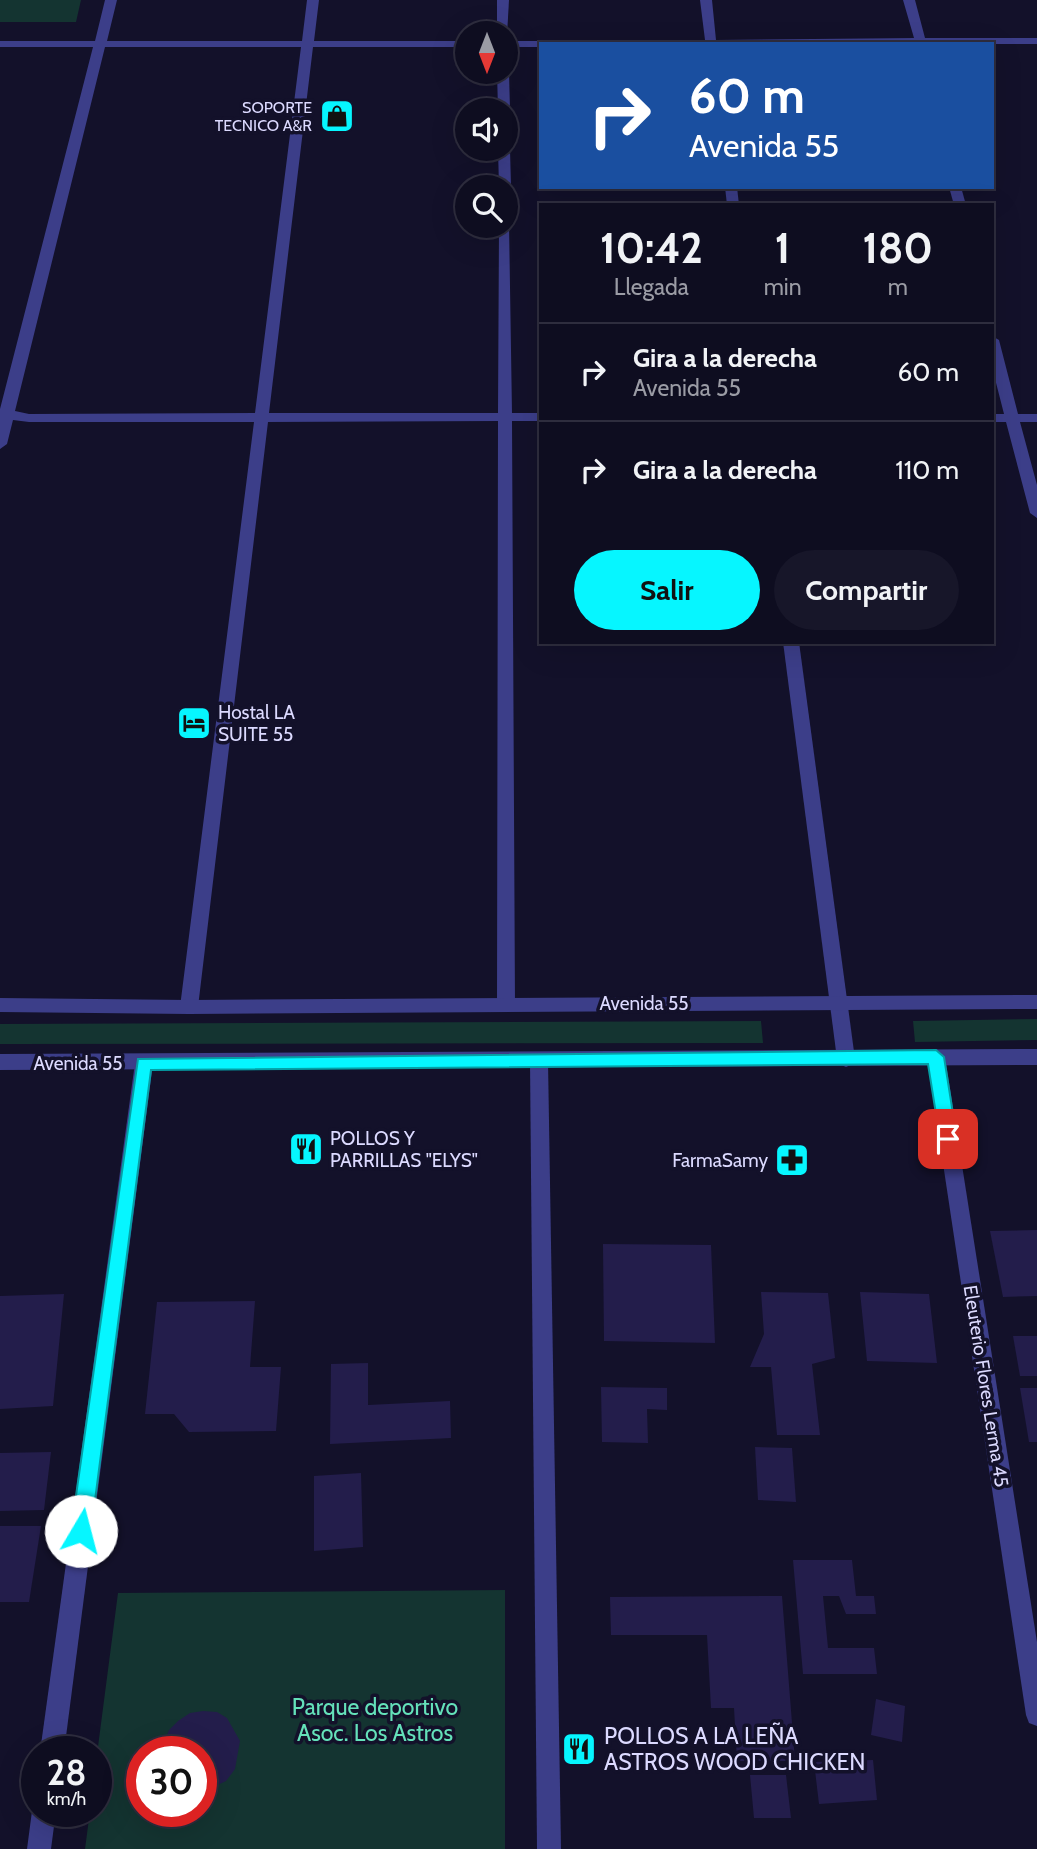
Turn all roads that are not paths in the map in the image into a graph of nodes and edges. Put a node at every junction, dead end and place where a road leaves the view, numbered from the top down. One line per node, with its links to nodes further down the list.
1 (111, 0): 11 (street)
2 (313, 0): 15 (street)
3 (503, 0): 6 (street)
4 (706, 0): 8 (street)
5 (909, 0): 9 (street)
6 (503, 21)
7 (1037, 41): 9 (street)
8 (711, 42)
9 (920, 42)
10 (0, 44): 11 (street)
11 (100, 44): 15 (street); 18 (street)
12 (455, 44): 15 (street)
13 (518, 44): 14 (street)
14 (539, 44)
15 (308, 45): 21 (street)
16 (505, 238): 19 (street)
17 (994, 348): 23 (street)
18 (4, 413): 21 (street); 25 (street)
19 (508, 417): 20 (street); 21 (street); 30 (street)
20 (539, 417)
21 (263, 418): 32 (street)
22 (994, 418): 23 (street)
23 (1011, 418): 24 (street); 26 (street)
24 (1037, 418)
25 (0, 444)
26 (1037, 513)
27 (791, 644): 28 (street)
28 (839, 1002): 29 (street, Avenida 55); 30 (street, Avenida 55); 35 (street)
29 (1037, 1002)
30 (506, 1004): 32 (street, Avenida 55)
31 (0, 1005): 32 (street, Avenida 55)
32 (188, 1007)
33 (936, 1057): 34 (street, Avenida 55); 35 (street, Avenida 55); 39 (street, Eleuterio Flores Lerma 45)
34 (1037, 1057)
35 (846, 1059): 36 (street, Avenida 55)
36 (538, 1061): 38 (street, Avenida 55); 43 (street)
37 (0, 1062): 38 (street, Avenida 55)
38 (144, 1063): 40 (street)
39 (1037, 1714)
40 (54, 1736)
41 (42, 1827): 42 (street)
42 (39, 1849)
43 (549, 1849)

